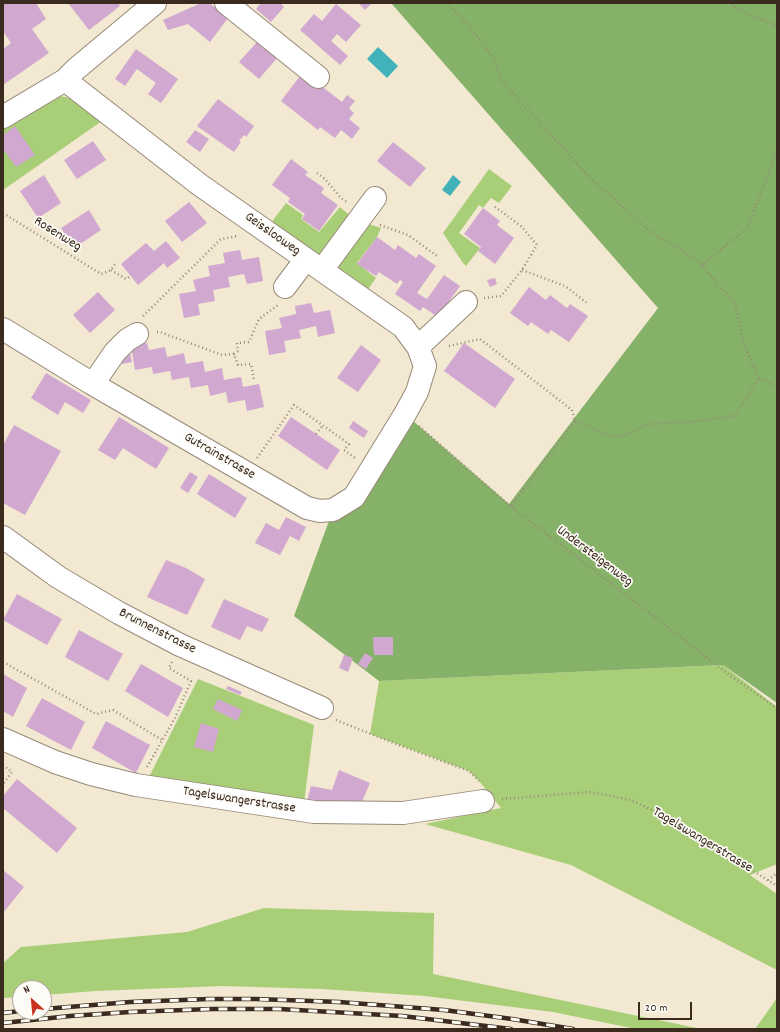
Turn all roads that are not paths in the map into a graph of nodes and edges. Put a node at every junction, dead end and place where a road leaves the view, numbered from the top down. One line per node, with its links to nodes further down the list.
1 (155, 3): 4 (street)
2 (226, 3): 3 (street)
3 (318, 77)
4 (65, 80): 5 (street); 7 (street, Geisslooweg)
5 (3, 118)
6 (366, 210): 7 (street)
7 (314, 264): 8 (street); 12 (street, Geisslooweg)
8 (283, 295)
9 (466, 302): 12 (street)
10 (144, 327): 13 (street)
11 (3, 329): 13 (street, Gutrainstrasse)
12 (419, 349): 14 (street, Geisslooweg)
13 (93, 384): 14 (street, Gutrainstrasse)
14 (405, 414)
15 (3, 537): 16 (street, Brunnenstrasse)
16 (322, 708)
17 (3, 739): 18 (street, Tagelswangerstrasse)
18 (483, 801)

